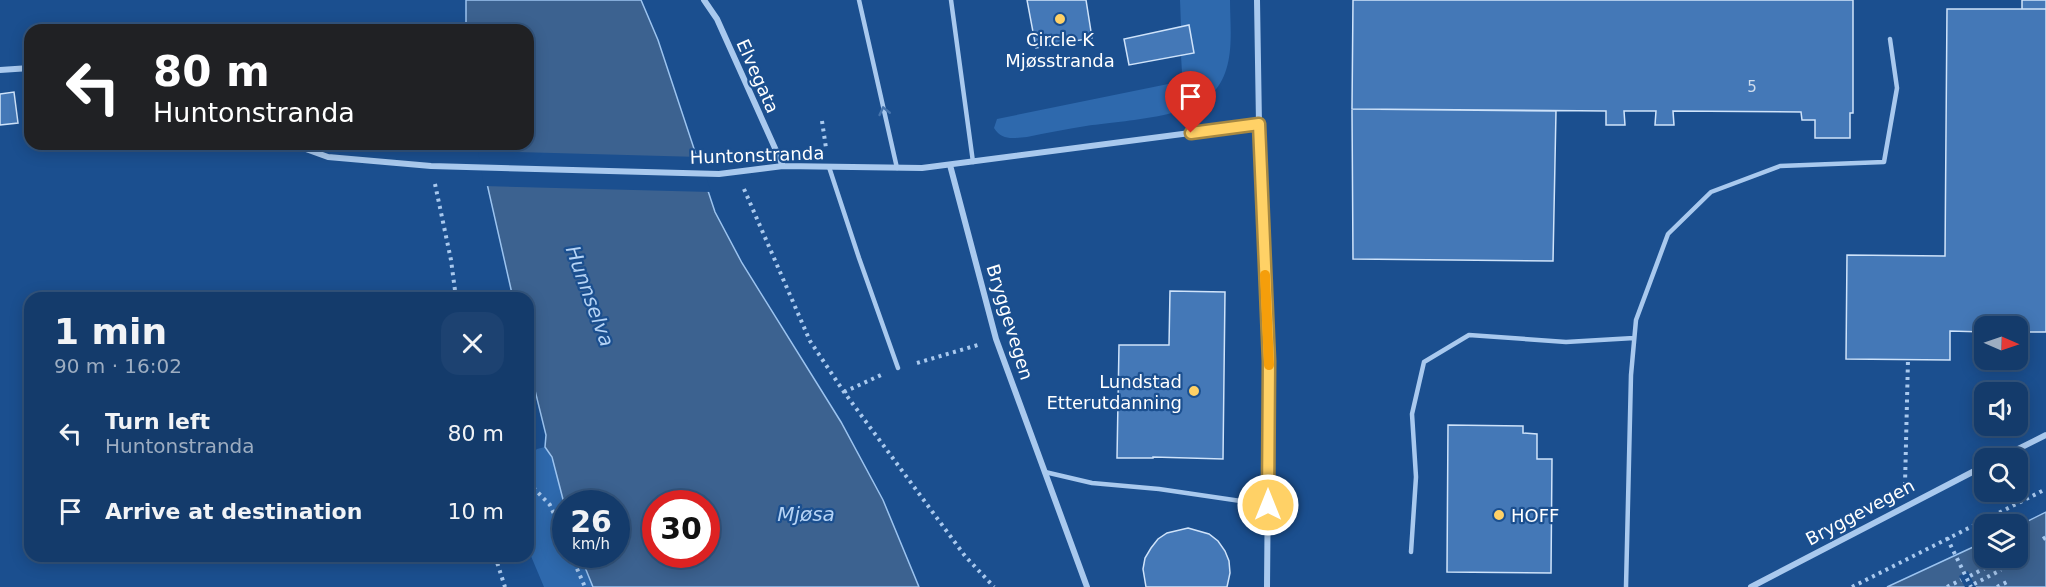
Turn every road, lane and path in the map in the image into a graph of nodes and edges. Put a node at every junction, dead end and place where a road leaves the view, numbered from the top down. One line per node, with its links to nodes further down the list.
1 (704, 0): 14 (street, Elvegata)
2 (859, 0): 16 (lane, one-way to 2)
3 (951, 0): 11 (lane)
4 (1257, 0): 9 (street)
5 (1890, 39): 19 (lane)
6 (24, 68): 7 (street)
7 (0, 70)
8 (822, 121): 15 (path)
9 (1259, 124): 11 (street, Huntonstranda); 30 (street)
10 (309, 150): 13 (street, Huntonstranda)
11 (973, 162): 12 (street, Huntonstranda)
12 (950, 165): 16 (street, Huntonstranda); 20 (street, Bryggevegen)
13 (431, 166): 17 (street, Huntonstranda); 18 (path)
14 (783, 166): 15 (street, Huntonstranda); 17 (street, Huntonstranda)
15 (829, 166): 16 (street, Huntonstranda); 22 (lane)
16 (897, 168)
17 (737, 173): 23 (path)
18 (455, 292)
19 (1634, 338): 34 (lane); 48 (lane)
20 (996, 339): 22 (path); 27 (street, Bryggevegen)
21 (1908, 359): 31 (path)
22 (898, 368): 23 (path)
23 (844, 392): 45 (path)
24 (2046, 435): 25 (street)
25 (2020, 448)
26 (1974, 471): 31 (street, Bryggevegen)
27 (1045, 472): 30 (lane); 46 (street, Bryggevegen)
28 (534, 488): 32 (path)
29 (2046, 489): 33 (path)
30 (1268, 505): 47 (street)
31 (1904, 506): 49 (street, Bryggevegen)
32 (552, 510)
33 (1947, 538): 42 (path); 50 (path)
34 (1411, 552)
35 (497, 562): 43 (path)
36 (577, 568): 44 (path)
37 (1985, 568): 39 (path)
38 (2001, 570): 42 (path)
39 (1970, 576)
40 (1961, 580): 51 (path)
41 (2007, 582): 52 (path)
42 (1973, 586)
43 (505, 587)
44 (585, 587)
45 (994, 587)
46 (1087, 587)
47 (1268, 587)
48 (1626, 587)
49 (1751, 587)
50 (1852, 587)
51 (1947, 587)
52 (1997, 587)

